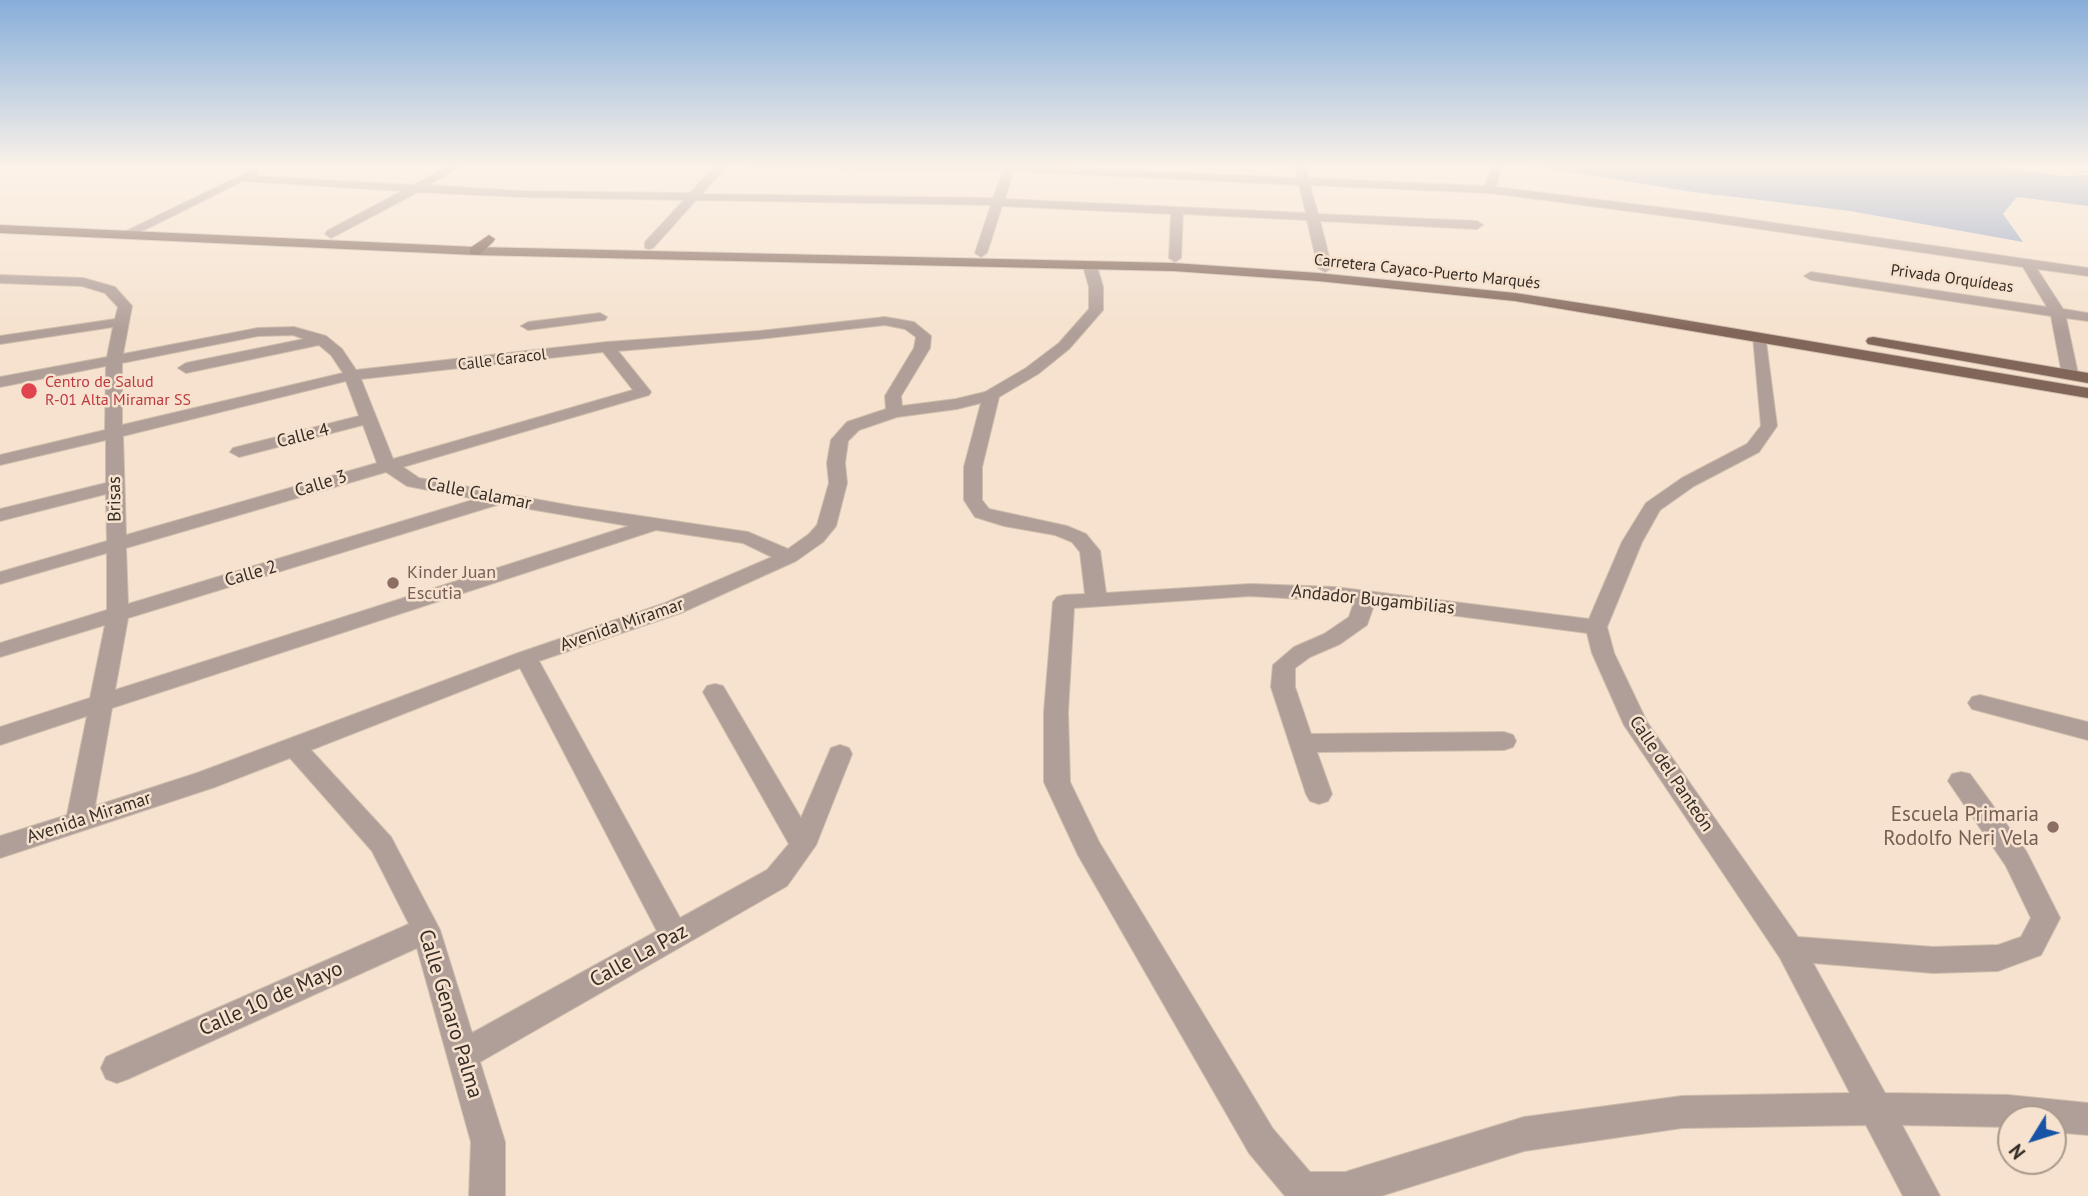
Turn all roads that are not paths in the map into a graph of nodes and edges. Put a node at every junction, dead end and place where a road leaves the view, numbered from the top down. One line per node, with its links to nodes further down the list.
1 (44, 221): 10 (main road, Carretera Cayaco-Puerto Marqués)
2 (153, 221): 10 (street)
3 (355, 221): 13 (street)
4 (671, 221): 16 (street)
5 (990, 221): 18 (street)
6 (1177, 221): 19 (street)
7 (1315, 221): 22 (street)
8 (1401, 221): 11 (street)
9 (1731, 221): 20 (street)
10 (144, 225): 13 (main road, Carretera Cayaco-Puerto Marqués); 14 (street)
11 (1477, 225)
12 (0, 229): 14 (main road, Carretera Cayaco-Puerto Marqués)
13 (331, 234): 15 (main road, Carretera Cayaco-Puerto Marqués)
14 (124, 235): 17 (main road, Carretera Cayaco-Puerto Marqués)
15 (489, 239): 16 (main road, Carretera Cayaco-Puerto Marqués); 17 (highway)
16 (649, 245): 18 (main road, Carretera Cayaco-Puerto Marqués)
17 (475, 251): 21 (main road, Carretera Cayaco-Puerto Marqués)
18 (981, 253): 19 (main road, Carretera Cayaco-Puerto Marqués)
19 (1175, 258): 22 (main road, Carretera Cayaco-Puerto Marqués)
20 (2028, 264): 23 (street); 28 (street)
21 (1090, 266): 27 (main road, Carretera Cayaco-Puerto Marqués); 46 (street, Avenida Miramar)
22 (1325, 268): 26 (main road, Carretera Cayaco-Puerto Marqués)
23 (2088, 272)
24 (1811, 276): 28 (street, Privada Orquídeas)
25 (0, 279): 31 (street, Brisas)
26 (1674, 308)
27 (1612, 312): 32 (main road, Carretera Cayaco-Puerto Marqués); 41 (main road)
28 (2058, 313): 30 (street, Privada Orquídeas); 41 (street)
29 (600, 317): 37 (street)
30 (2088, 317)
31 (121, 322): 34 (street); 38 (street, Brisas)
32 (1760, 337): 45 (main road, Carretera Cayaco-Puerto Marqués); 63 (street)
33 (321, 339): 38 (street); 39 (street); 40 (street)
34 (0, 340)
35 (1863, 340): 41 (main road)
36 (607, 347): 37 (street, Calle Caracol); 47 (street, Calle Caracol); 52 (street, Calle 3)
37 (534, 356): 40 (street, Calle Caracol)
38 (114, 360): 43 (street); 49 (street, Brisas)
39 (186, 368)
40 (352, 375): 48 (street); 49 (street, Calle Caracol)
41 (2070, 378): 42 (main road); 44 (main road)
42 (2088, 378)
43 (0, 382)
44 (2088, 385)
45 (2088, 393)
46 (991, 395): 47 (street, Avenida Miramar); 61 (street)
47 (894, 412): 58 (street, Avenida Miramar)
48 (368, 419): 50 (street, Calle 4); 52 (street)
49 (115, 434): 51 (street, Calle Caracol); 53 (street, Brisas)
50 (239, 452)
51 (1, 460)
52 (386, 464): 54 (street, Calle Calamar); 57 (street, Calle 3)
53 (115, 486): 55 (street); 57 (street, Brisas)
54 (502, 498): 56 (street, Calle Calamar); 62 (street, Calle 2)
55 (0, 515)
56 (654, 524): 58 (street, Calle Calamar); 67 (street)
57 (116, 546): 59 (street, Calle 3); 62 (street, Brisas)
58 (789, 557): 65 (street, Avenida Miramar)
59 (0, 578)
60 (1366, 597): 61 (street, Andador Bugambilias); 63 (street, Andador Bugambilias); 72 (street)
61 (1080, 601): 85 (street)
62 (118, 612): 64 (street, Calle 2); 67 (street, Brisas)
63 (1596, 627): 82 (street, Calle del Panteón)
64 (0, 650)
65 (526, 658): 73 (street, Avenida Miramar); 81 (street)
66 (715, 692): 78 (street)
67 (101, 702): 70 (street); 77 (street, Brisas)
68 (1980, 703): 69 (street)
69 (2088, 731)
70 (0, 736)
71 (1503, 741): 72 (street)
72 (1302, 743): 76 (street)
73 (295, 747): 77 (street, Avenida Miramar); 80 (street, Calle Genaro Palma)
74 (840, 754): 78 (street, Calle La Paz)
75 (1961, 781): 82 (street)
76 (1319, 794)
77 (79, 823): 79 (street, Avenida Miramar)
78 (803, 845): 81 (street, Calle La Paz)
79 (0, 846)
80 (426, 930): 83 (street, Calle Genaro Palma); 84 (street, Calle 10 de Mayo)
81 (675, 937): 83 (street, Calle La Paz)
82 (1790, 949): 85 (street, Calle del Panteón)
83 (464, 1054): 87 (street, Calle Genaro Palma)
84 (117, 1068)
85 (1877, 1109): 86 (street); 88 (street, Calle del Panteón)
86 (2088, 1119)
87 (487, 1196)
88 (1922, 1196)

